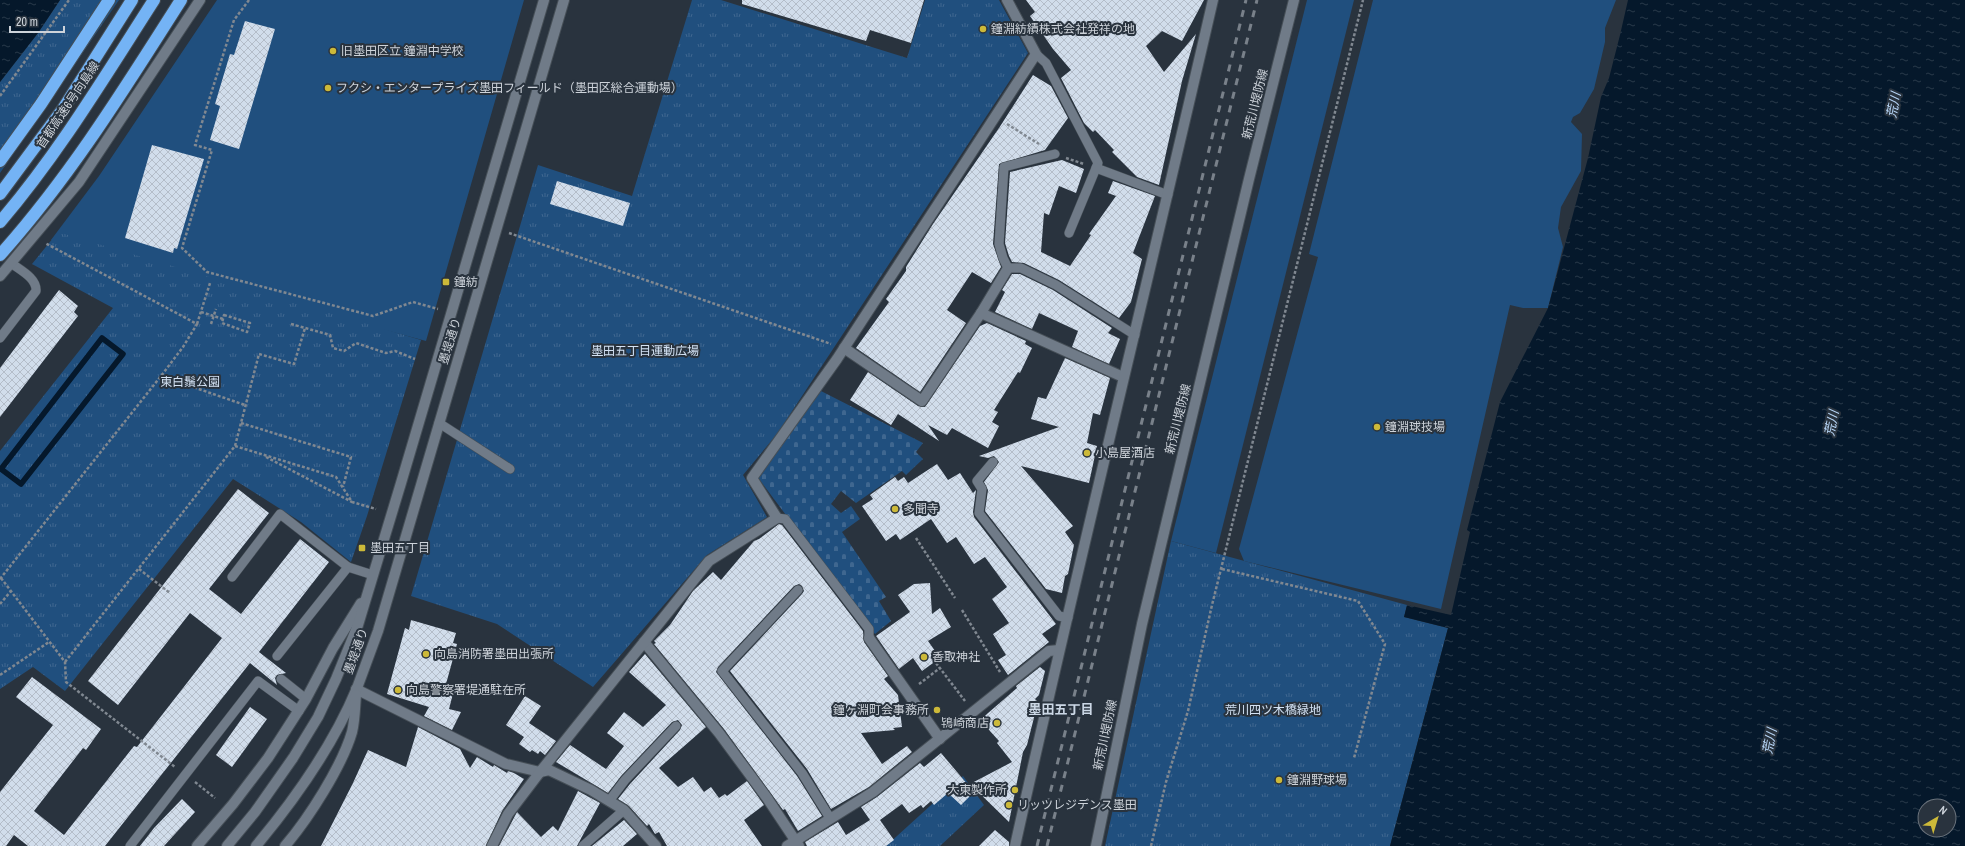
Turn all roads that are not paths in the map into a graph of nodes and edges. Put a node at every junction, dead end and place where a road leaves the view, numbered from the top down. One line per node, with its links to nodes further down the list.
1 (108, 0): 13 (highway, 首都高速6号向島線)
2 (132, 0): 15 (highway)
3 (154, 0): 17 (highway, 首都高速6号向島線)
4 (181, 0): 19 (highway)
5 (200, 0): 20 (street)
6 (544, 0): 33 (street, 墨堤通り)
7 (564, 0): 28 (street, 墨堤通り)
8 (1008, 0): 11 (street)
9 (1212, 0): 16 (street)
10 (1294, 0): 62 (street, 新荒川堤防線)
11 (1036, 54): 14 (lane); 26 (street)
12 (1056, 154): 21 (lane)
13 (0, 161)
14 (1096, 168): 16 (lane); 18 (lane)
15 (0, 194)
16 (1168, 195): 24 (street)
17 (0, 222)
18 (1069, 233)
19 (0, 255)
20 (11, 263): 22 (street); 25 (lane)
21 (1008, 268): 23 (street); 24 (lane)
22 (0, 276)
23 (981, 313): 26 (street); 27 (street)
24 (1135, 335): 27 (street)
25 (0, 338)
26 (844, 348): 31 (street)
27 (1123, 378): 37 (street)
28 (439, 423): 30 (lane); 43 (street, 墨堤通り)
29 (993, 462): 37 (lane)
30 (510, 469)
31 (777, 518): 38 (lane); 39 (street)
32 (348, 567): 33 (lane); 34 (lane); 41 (lane)
33 (373, 575): 36 (street, 墨堤通り)
34 (232, 577)
35 (798, 590): 51 (lane)
36 (368, 591): 44 (street, 墨堤通り); 55 (street, 墨堤通り)
37 (1068, 618): 40 (street)
38 (869, 638): 47 (street)
39 (644, 642): 48 (street); 52 (street)
40 (1059, 650): 47 (street); 61 (street)
41 (277, 656)
42 (281, 679): 44 (lane)
43 (356, 689): 48 (street); 56 (street, 墨堤通り); 57 (street, 墨堤通り)
44 (306, 699): 45 (street, 墨堤通り)
45 (299, 711): 53 (lane); 54 (street, 墨堤通り)
46 (676, 726): 49 (lane)
47 (940, 739): 51 (street)
48 (540, 772): 49 (street); 58 (street)
49 (609, 801): 50 (street)
50 (624, 810): 59 (lane); 60 (street)
51 (830, 818): 52 (street)
52 (794, 844)
53 (130, 846)
54 (197, 846)
55 (227, 846)
56 (256, 846)
57 (285, 846)
58 (492, 846)
59 (583, 846)
60 (656, 846)
61 (1015, 846)
62 (1096, 846)

